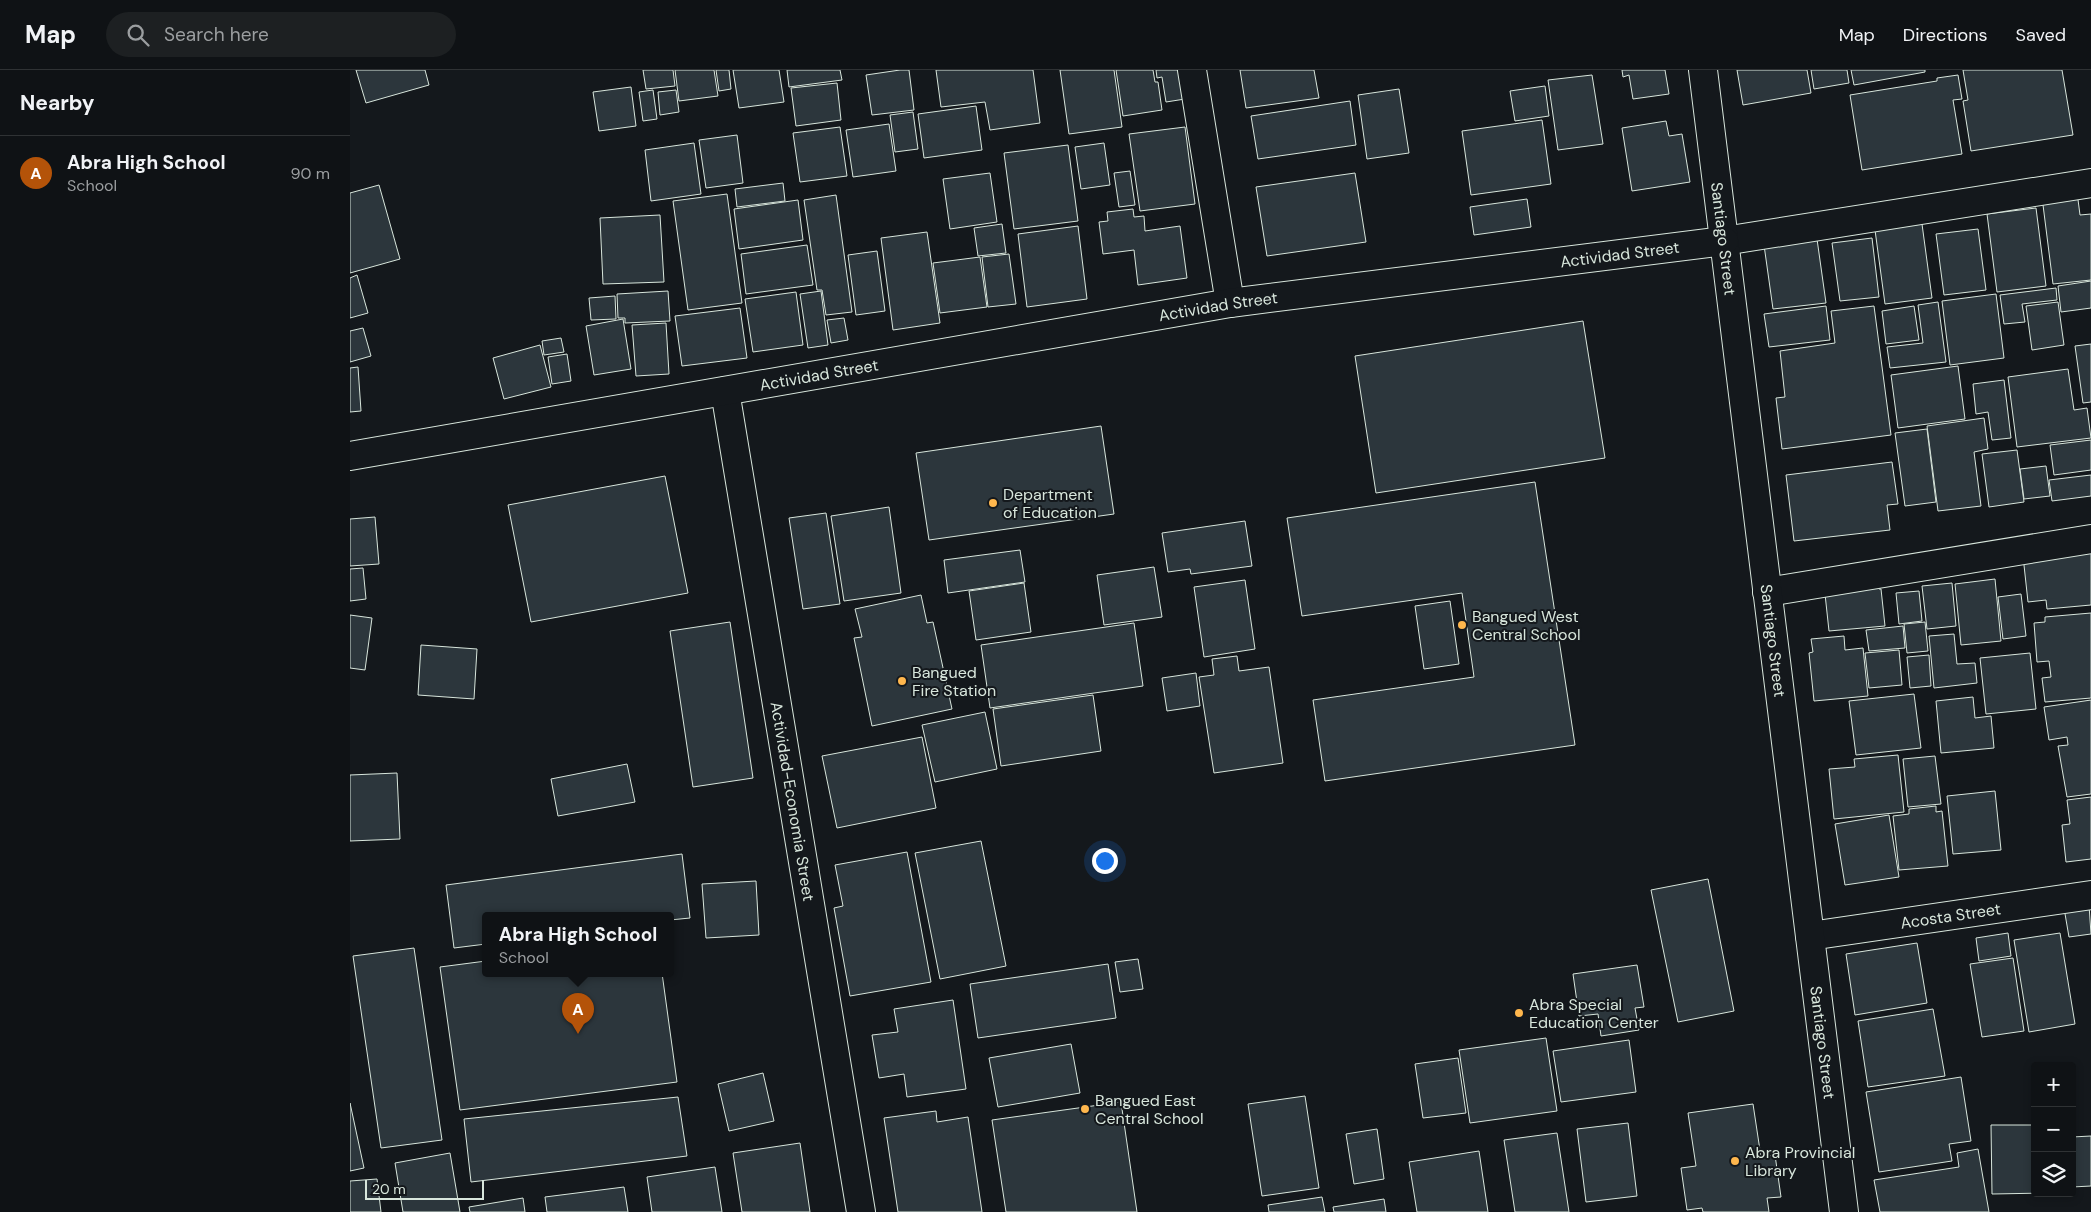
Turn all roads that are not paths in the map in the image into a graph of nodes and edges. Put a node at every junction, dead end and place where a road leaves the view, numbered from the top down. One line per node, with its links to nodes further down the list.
1 (1192, 70): 5 (street)
2 (1703, 70): 4 (street, Santiago Street)
3 (2091, 183): 4 (street, Actividad Street)
4 (1724, 241): 5 (street, Actividad Street); 9 (street, Santiago Street)
5 (1230, 303): 6 (street, Actividad Street)
6 (725, 391): 7 (street, Actividad Street); 12 (street, Actividad-Economia Street)
7 (350, 456)
8 (2091, 539): 9 (street)
9 (1767, 592): 11 (street, Santiago Street)
10 (2091, 895): 11 (street, Acosta Street)
11 (1810, 936): 13 (street, Santiago Street)
12 (861, 1212)
13 (1844, 1212)

